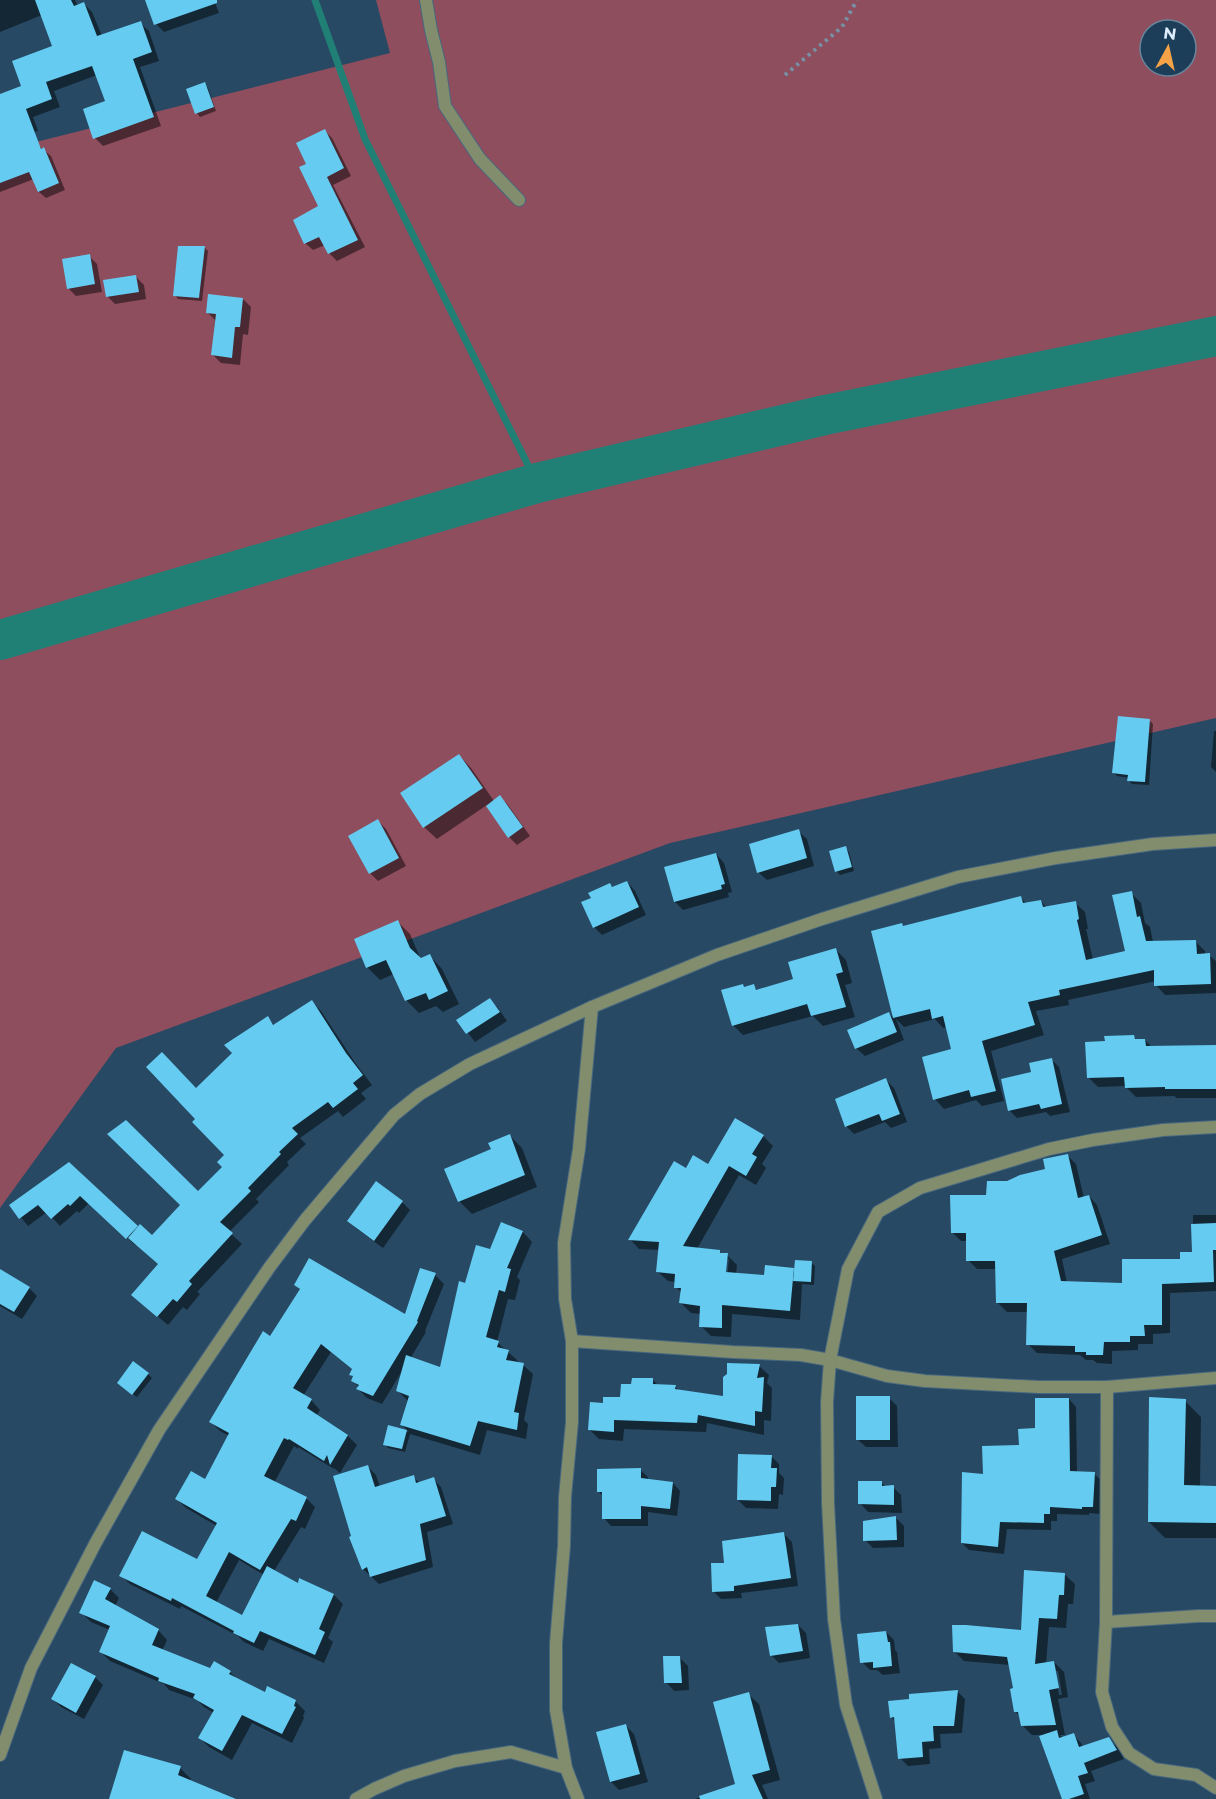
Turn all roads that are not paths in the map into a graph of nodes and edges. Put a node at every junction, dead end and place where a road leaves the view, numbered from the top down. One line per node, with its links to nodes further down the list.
1 (426, 0): 2 (street)
2 (519, 200)
3 (1216, 840): 4 (street)
4 (592, 1007): 6 (street); 12 (street)
5 (1216, 1128): 7 (street)
6 (572, 1341): 7 (street); 13 (street)
7 (830, 1360): 9 (street); 17 (street)
8 (1216, 1378): 9 (street)
9 (1107, 1387): 11 (street)
10 (1216, 1616): 11 (street)
11 (1106, 1622): 14 (street)
12 (0, 1755)
13 (566, 1768): 15 (street); 16 (street)
14 (1216, 1788)
15 (356, 1799)
16 (578, 1799)
17 (876, 1799)

